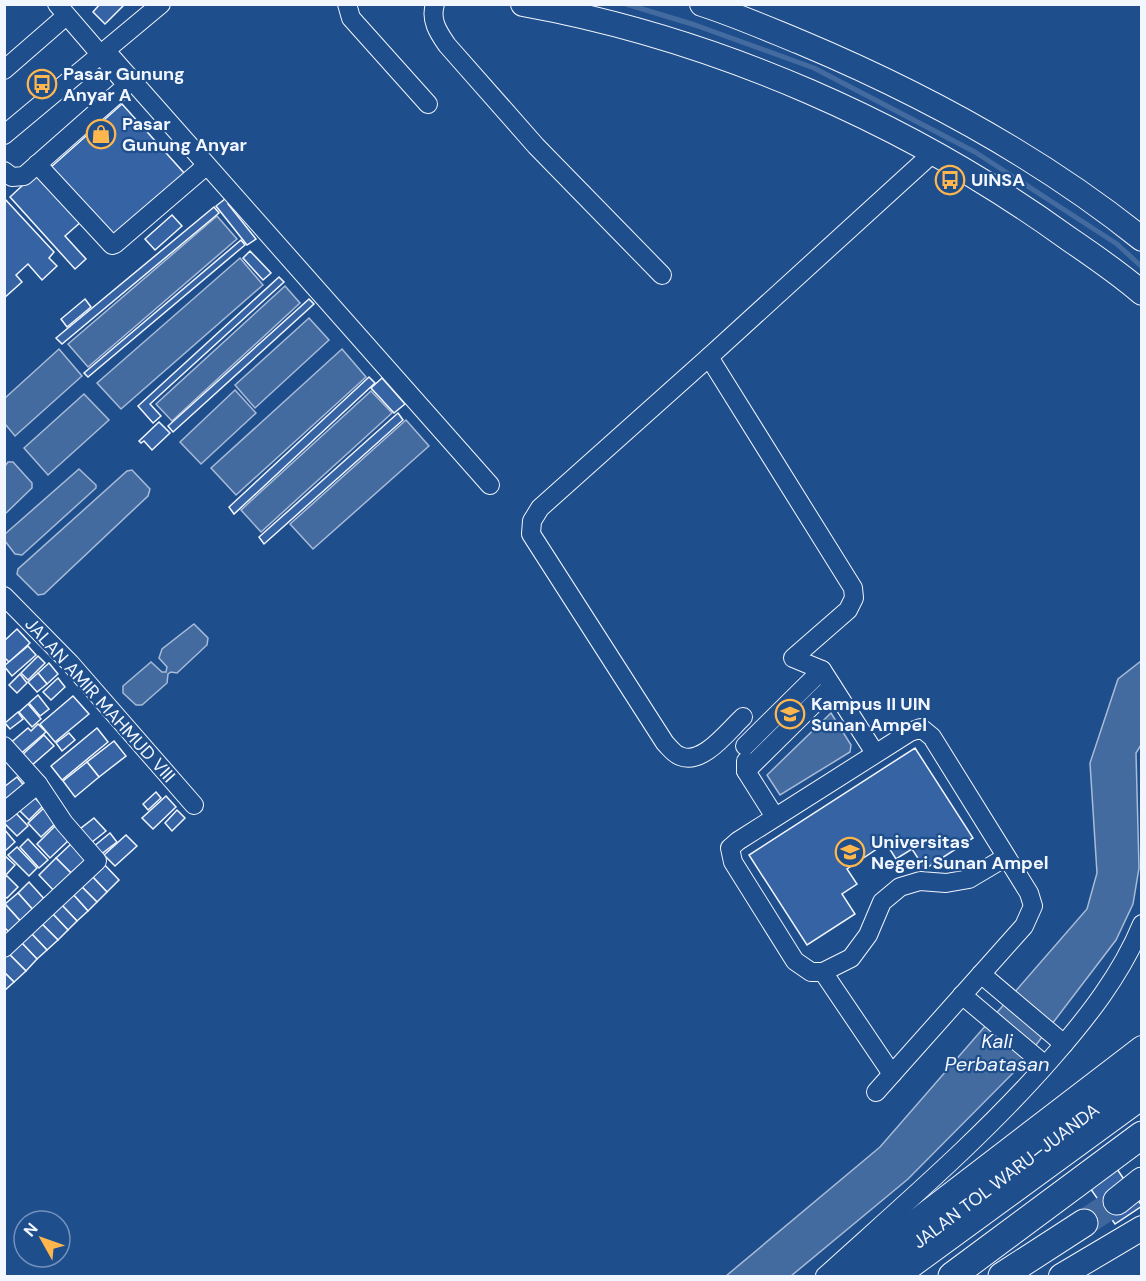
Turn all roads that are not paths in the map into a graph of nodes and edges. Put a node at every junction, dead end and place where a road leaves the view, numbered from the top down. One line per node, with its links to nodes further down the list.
1 (161, 4): 7 (street)
2 (347, 4): 9 (street)
3 (435, 4): 16 (street)
4 (523, 4): 11 (main road)
5 (702, 4): 15 (main road)
6 (61, 10): 7 (street); 8 (street)
7 (104, 53): 10 (street); 12 (street); 13 (street)
8 (4, 70)
9 (428, 104)
10 (4, 135)
11 (934, 152): 17 (main road); 18 (street)
12 (37, 164): 13 (street); 14 (street)
13 (206, 166): 19 (street)
14 (4, 171)
15 (1142, 239)
16 (662, 275)
17 (1142, 293)
18 (709, 357): 21 (street); 24 (street)
19 (490, 485)
20 (4, 596): 28 (street, JALAN AMIR MAHMUD VIII)
21 (822, 670): 22 (street); 24 (street)
22 (832, 686): 25 (street); 26 (street)
23 (4, 746): 27 (street)
24 (745, 746): 26 (street)
25 (875, 753): 30 (street); 31 (street)
26 (746, 771): 30 (street)
27 (38, 784): 29 (street); 33 (street)
28 (194, 805)
29 (4, 812)
30 (775, 817): 34 (street)
31 (1006, 857): 34 (street); 35 (street)
32 (1142, 924): 37 (street)
33 (4, 948)
34 (823, 972): 40 (street)
35 (981, 974): 36 (street); 37 (street)
36 (962, 995): 39 (street); 40 (street)
37 (1058, 1039): 39 (street)
38 (1142, 1048): 50 (main road)
39 (1039, 1061): 49 (street)
40 (892, 1074): 42 (street)
41 (1142, 1076): 51 (highway, JALAN TOL WARU–JUANDA)
42 (876, 1092)
43 (1142, 1097): 52 (main road)
44 (1142, 1135): 53 (highway)
45 (1142, 1181): 46 (highway)
46 (1117, 1201)
47 (1084, 1222): 54 (highway)
48 (1142, 1228): 55 (main road)
49 (825, 1276)
50 (841, 1276)
51 (871, 1276)
52 (897, 1276)
53 (952, 1276)
54 (1002, 1276)
55 (1061, 1276)

